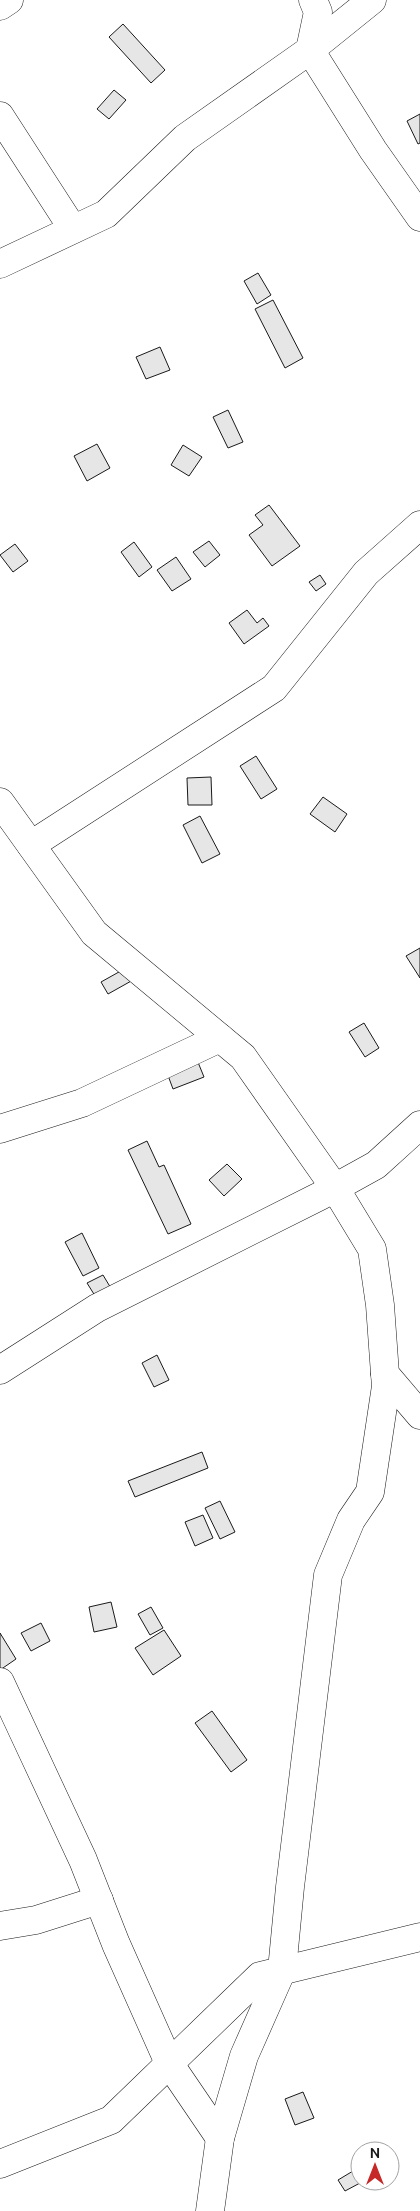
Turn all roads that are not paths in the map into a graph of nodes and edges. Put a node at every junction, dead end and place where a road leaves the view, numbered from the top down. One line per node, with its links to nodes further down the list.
1 (8, 0): 4 (street)
2 (313, 0): 5 (street)
3 (372, 0): 5 (street)
4 (0, 6)
5 (310, 50): 7 (street); 8 (street)
6 (0, 116): 8 (street)
7 (420, 216)
8 (73, 229): 9 (street)
9 (0, 264)
10 (420, 525): 12 (street)
11 (0, 802): 12 (street)
12 (31, 845): 13 (street)
13 (220, 1038): 15 (street); 16 (street)
14 (420, 1125): 16 (street)
15 (0, 1129)
16 (335, 1188): 17 (street); 18 (street)
17 (0, 1370)
18 (385, 1374): 19 (street); 24 (street)
19 (420, 1415)
20 (0, 1682): 21 (street)
21 (99, 1900): 22 (street); 25 (street)
22 (0, 1926)
23 (420, 1937): 24 (street)
24 (282, 1970): 25 (street); 26 (street)
25 (169, 2063): 26 (street); 27 (street)
26 (220, 2138): 28 (street)
27 (0, 2164)
28 (210, 2211)

